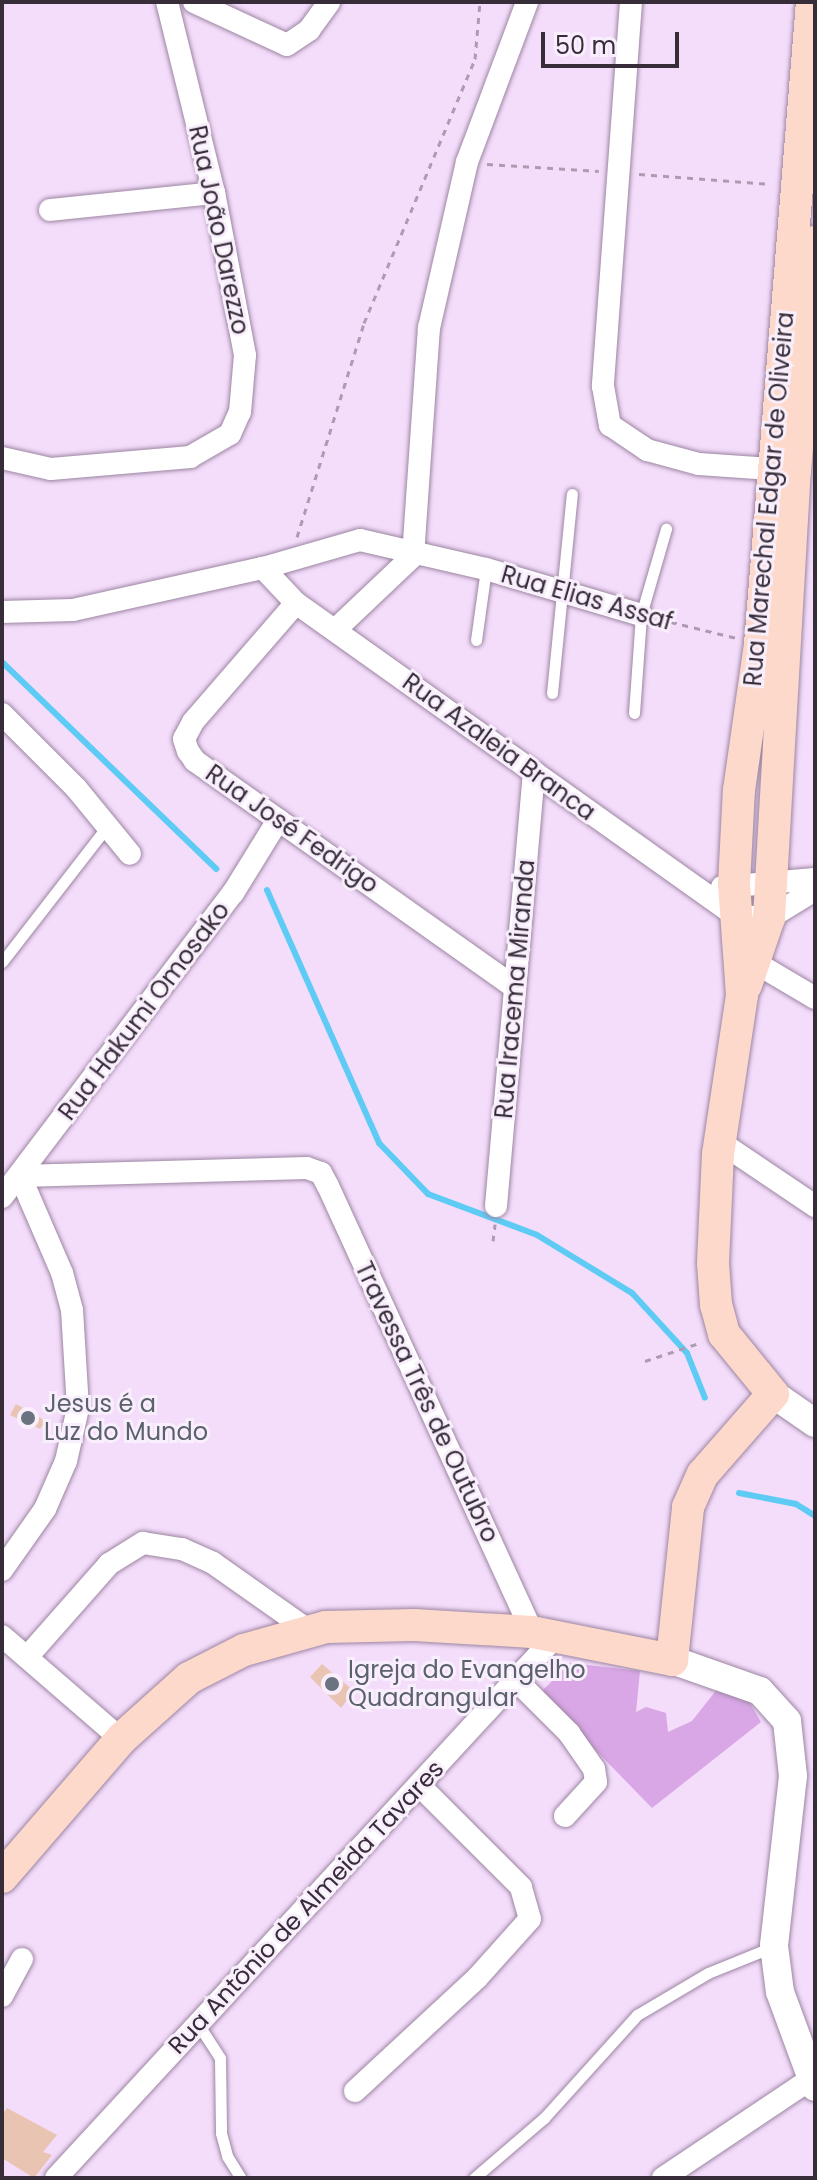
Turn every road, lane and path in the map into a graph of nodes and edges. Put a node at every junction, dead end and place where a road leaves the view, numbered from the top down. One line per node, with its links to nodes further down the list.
1 (167, 2): 8 (street, Rua João Darezzo)
2 (194, 2): 3 (street)
3 (329, 2)
4 (480, 2): 18 (path)
5 (527, 2): 17 (street)
6 (631, 2): 13 (street)
7 (812, 2): 11 (main road, Rua Marechal Edgar de Oliveira)
8 (214, 193): 9 (street); 12 (street, Rua João Darezzo)
9 (50, 210)
10 (815, 242): 37 (main road, Rua Marechal Edgar de Oliveira)
11 (776, 410): 13 (street); 14 (main road, Rua Marechal Edgar de Oliveira)
12 (2, 458)
13 (738, 467): 14 (street)
14 (771, 469): 27 (main road, Rua Marechal Edgar de Oliveira)
15 (572, 494): 21 (lane)
16 (666, 529): 24 (lane)
17 (413, 556): 18 (street, Rua Elias Assaf); 20 (street, Rua Elias Assaf); 25 (street)
18 (290, 561): 19 (street, Rua Elias Assaf)
19 (263, 568): 22 (street, Rua Azaleia Branca); 23 (street, Rua Elias Assaf)
20 (486, 569): 21 (street, Rua Elias Assaf); 26 (lane)
21 (560, 593): 24 (street, Rua Elias Assaf); 28 (lane)
22 (296, 603): 25 (street, Rua Azaleia Branca); 32 (street, Rua José Fedrigo)
23 (2, 612)
24 (641, 615): 27 (path, Rua Elias Assaf); 29 (lane)
25 (335, 630): 31 (street, Rua Azaleia Branca)
26 (476, 640)
27 (760, 644): 36 (main road, Rua Marechal Edgar de Oliveira)
28 (552, 693)
29 (634, 713)
30 (5, 720): 33 (street)
31 (534, 772): 39 (street, Rua Azaleia Branca); 44 (street, Rua Iracema Miranda)
32 (278, 820): 44 (street, Rua José Fedrigo); 47 (street, Rua Hakumi Omosako)
33 (106, 828): 34 (street); 43 (lane)
34 (130, 854)
35 (815, 879): 37 (street)
36 (734, 884): 37 (street); 39 (street); 40 (main road, Rua Marechal Edgar de Oliveira)
37 (768, 885): 41 (main road, Rua Marechal Edgar de Oliveira)
38 (815, 890): 41 (street)
39 (701, 891): 40 (street, Rua Azaleia Branca)
40 (736, 916): 41 (street); 42 (main road, Rua Marechal Edgar de Oliveira)
41 (769, 918): 42 (main road, Rua Marechal Edgar de Oliveira)
42 (748, 956): 45 (street); 46 (main road, Rua Marechal Edgar de Oliveira)
43 (2, 962)
44 (514, 987): 49 (street, Rua Iracema Miranda)
45 (815, 998)
46 (720, 1142): 50 (street); 53 (main road, Rua Marechal Edgar de Oliveira)
47 (20, 1176): 48 (street, Rua Hakumi Omosako); 55 (street); 57 (street, Travessa Três de Outubro)
48 (2, 1197)
49 (496, 1206)
50 (815, 1206)
51 (699, 1343): 52 (path)
52 (645, 1361)
53 (773, 1394): 54 (street); 60 (main road)
54 (815, 1423)
55 (2, 1570)
56 (308, 1630): 57 (main road); 59 (street); 62 (main road)
57 (544, 1634): 60 (main road); 61 (street, Rua Antônio de Almeida Tavares)
58 (2, 1636): 59 (street)
59 (28, 1656): 62 (street)
60 (672, 1660): 66 (street)
61 (517, 1681): 63 (street, Rua Antônio de Almeida Tavares); 64 (street)
62 (121, 1739): 65 (main road)
63 (420, 1786): 69 (street, Rua Antônio de Almeida Tavares); 71 (street)
64 (565, 1816)
65 (2, 1877)
66 (774, 1946): 70 (street); 74 (lane)
67 (22, 1959): 68 (street)
68 (2, 1996)
69 (198, 2024): 72 (street, Rua Antônio de Almeida Tavares); 73 (lane)
70 (813, 2083): 75 (street)
71 (355, 2091)
72 (56, 2178)
73 (241, 2178)
74 (474, 2178)
75 (663, 2178)

